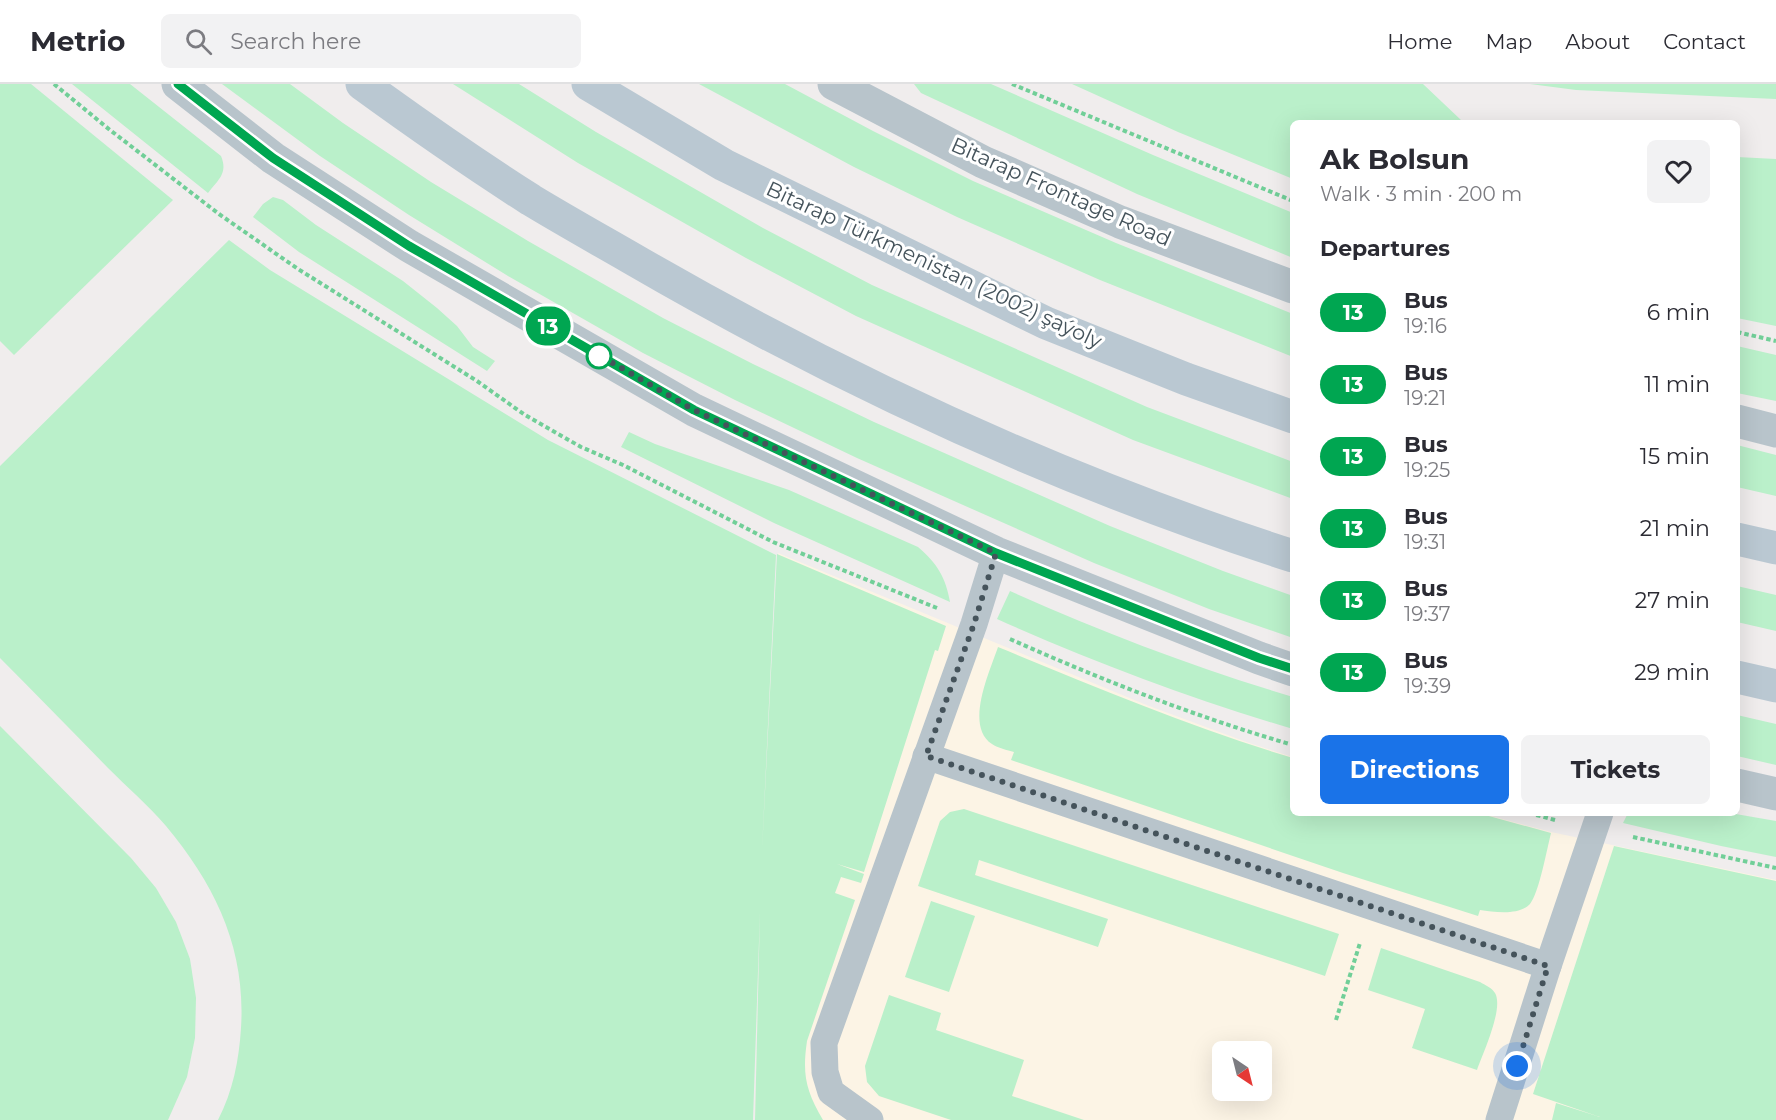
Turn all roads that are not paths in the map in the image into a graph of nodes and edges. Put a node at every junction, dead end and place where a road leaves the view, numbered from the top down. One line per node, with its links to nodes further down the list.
1 (178, 84): 11 (street)
2 (362, 84): 12 (main road)
3 (588, 84): 6 (main road, Bitarap Türkmenistan (2002) şaýoly)
4 (854, 89): 5 (street, Bitarap Frontage Road)
5 (1290, 286)
6 (1290, 416)
7 (1740, 422): 8 (street)
8 (1776, 431)
9 (1740, 540): 10 (main road)
10 (1776, 548)
11 (996, 553): 13 (street); 16 (lane)
12 (1290, 555)
13 (1290, 668)
14 (1740, 677): 15 (main road)
15 (1776, 686)
16 (926, 756): 20 (lane); 21 (lane)
17 (1740, 786): 18 (street)
18 (1776, 794)
19 (1598, 821): 20 (lane)
20 (1548, 966): 22 (lane)
21 (870, 1120)
22 (1499, 1120)

